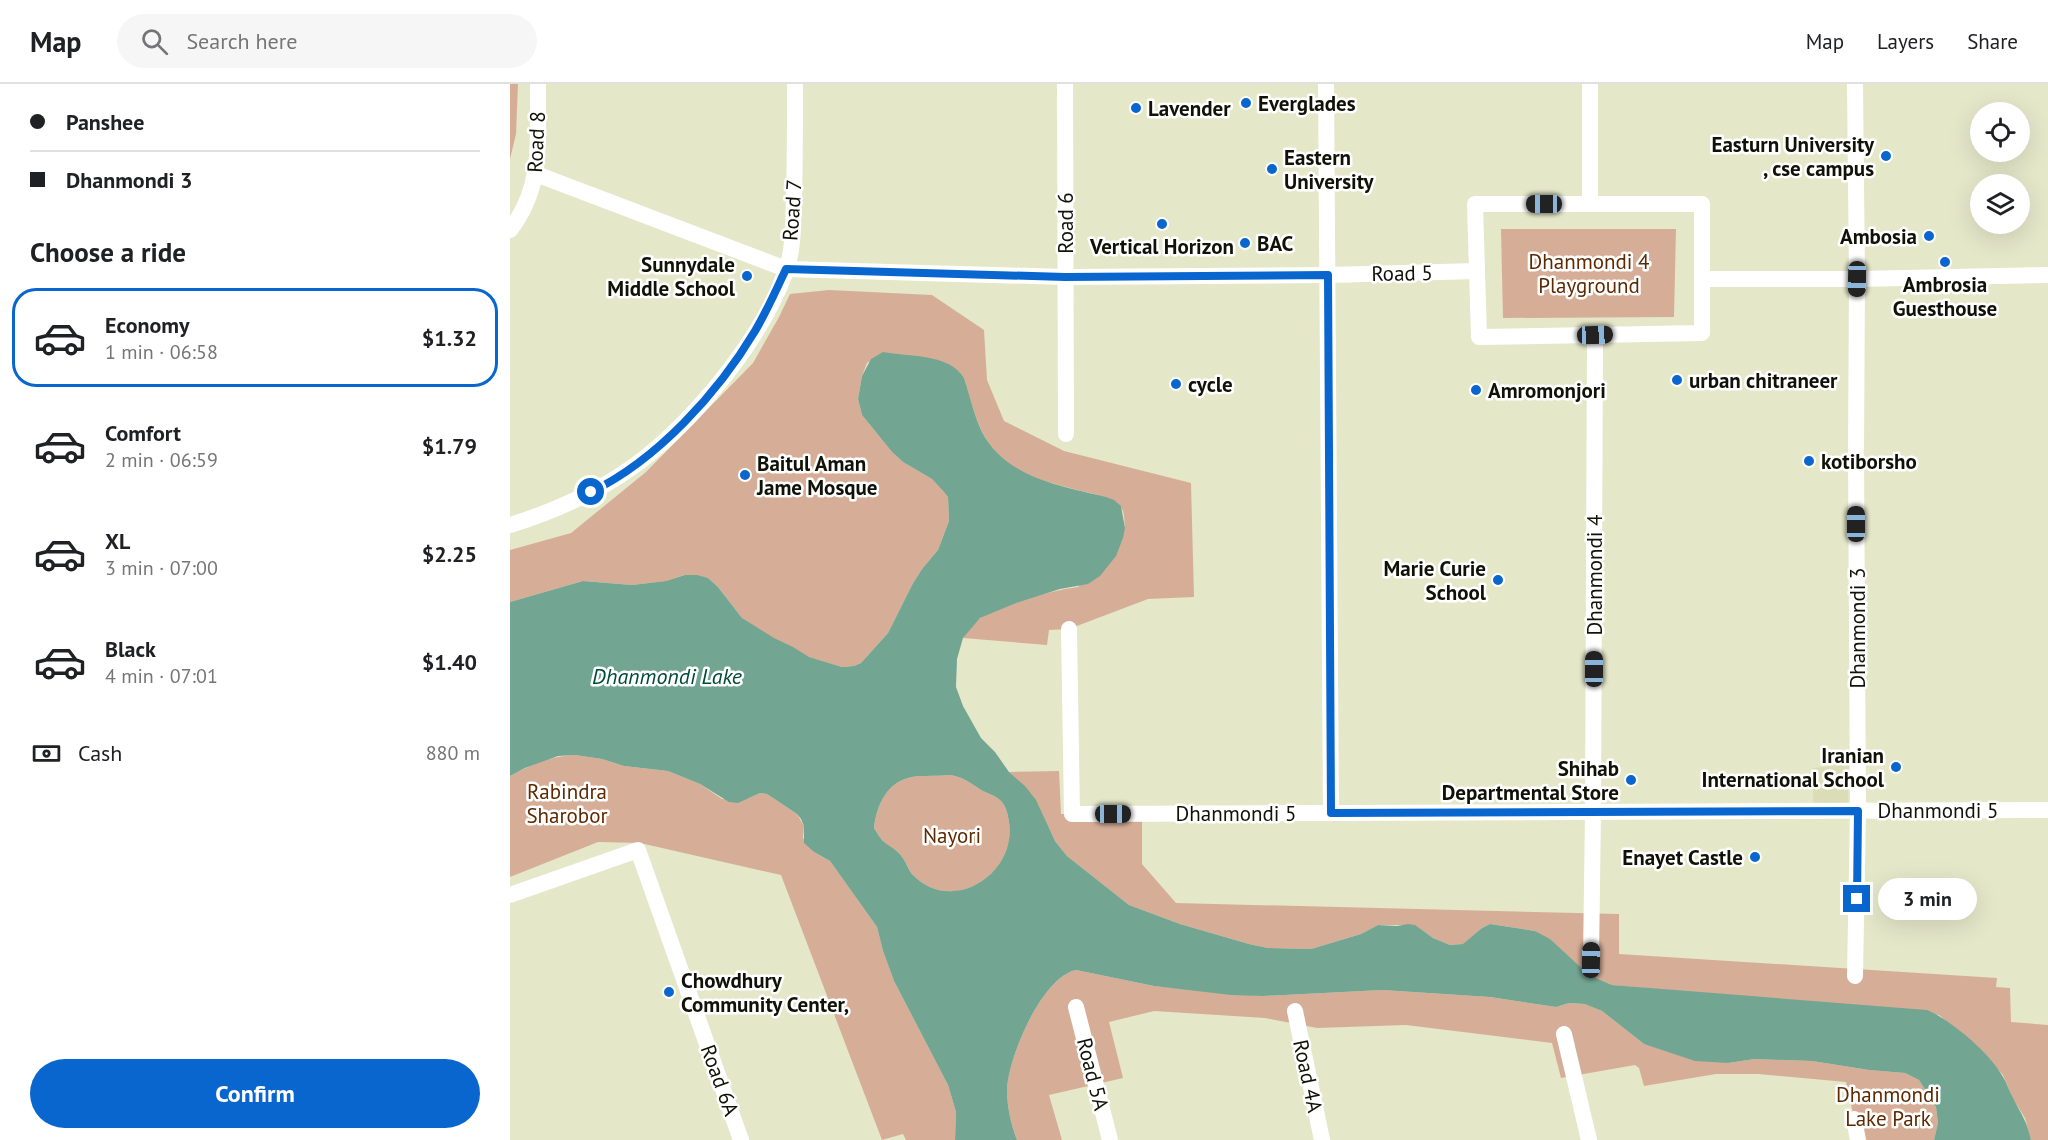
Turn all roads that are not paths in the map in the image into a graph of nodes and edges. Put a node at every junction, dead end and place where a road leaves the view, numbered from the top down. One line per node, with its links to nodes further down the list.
1 (538, 84): 7 (street, Road 8)
2 (795, 84): 10 (street, Road 7)
3 (1065, 84): 14 (street, Road 6)
4 (1326, 84): 12 (street)
5 (1590, 84): 8 (street)
6 (1855, 84): 16 (street, Dhanmondi 3)
7 (536, 174): 9 (street, Road 8); 10 (street, Road 5)
8 (1590, 204): 11 (street); 15 (street)
9 (510, 230)
10 (786, 269): 14 (street, Road 5); 19 (street, Road 7)
11 (1477, 271): 12 (street, Road 5); 17 (street)
12 (1328, 275): 14 (street, Road 5); 24 (street)
13 (2048, 275): 16 (street)
14 (1065, 277): 18 (street, Road 6)
15 (1702, 279): 16 (street); 17 (street)
16 (1857, 279): 22 (street, Dhanmondi 3)
17 (1595, 335): 23 (street, Dhanmondi 4)
18 (1066, 434)
19 (510, 525)
20 (1069, 629): 24 (street, Dhanmondi 5)
21 (2048, 810): 22 (street, Dhanmondi 5)
22 (1858, 811): 23 (street, Dhanmondi 5); 27 (street, Dhanmondi 3)
23 (1593, 812): 24 (street, Dhanmondi 5); 26 (street, Dhanmondi 4)
24 (1331, 813)
25 (510, 895): 32 (street, Road 6A)
26 (1591, 960)
27 (1855, 976)
28 (1076, 1007): 33 (street, Road 5A)
29 (1295, 1011): 34 (street, Road 4A)
30 (1564, 1034): 35 (street)
31 (1854, 1119): 36 (street)
32 (741, 1140)
33 (1110, 1140)
34 (1322, 1140)
35 (1589, 1140)
36 (1858, 1140)

